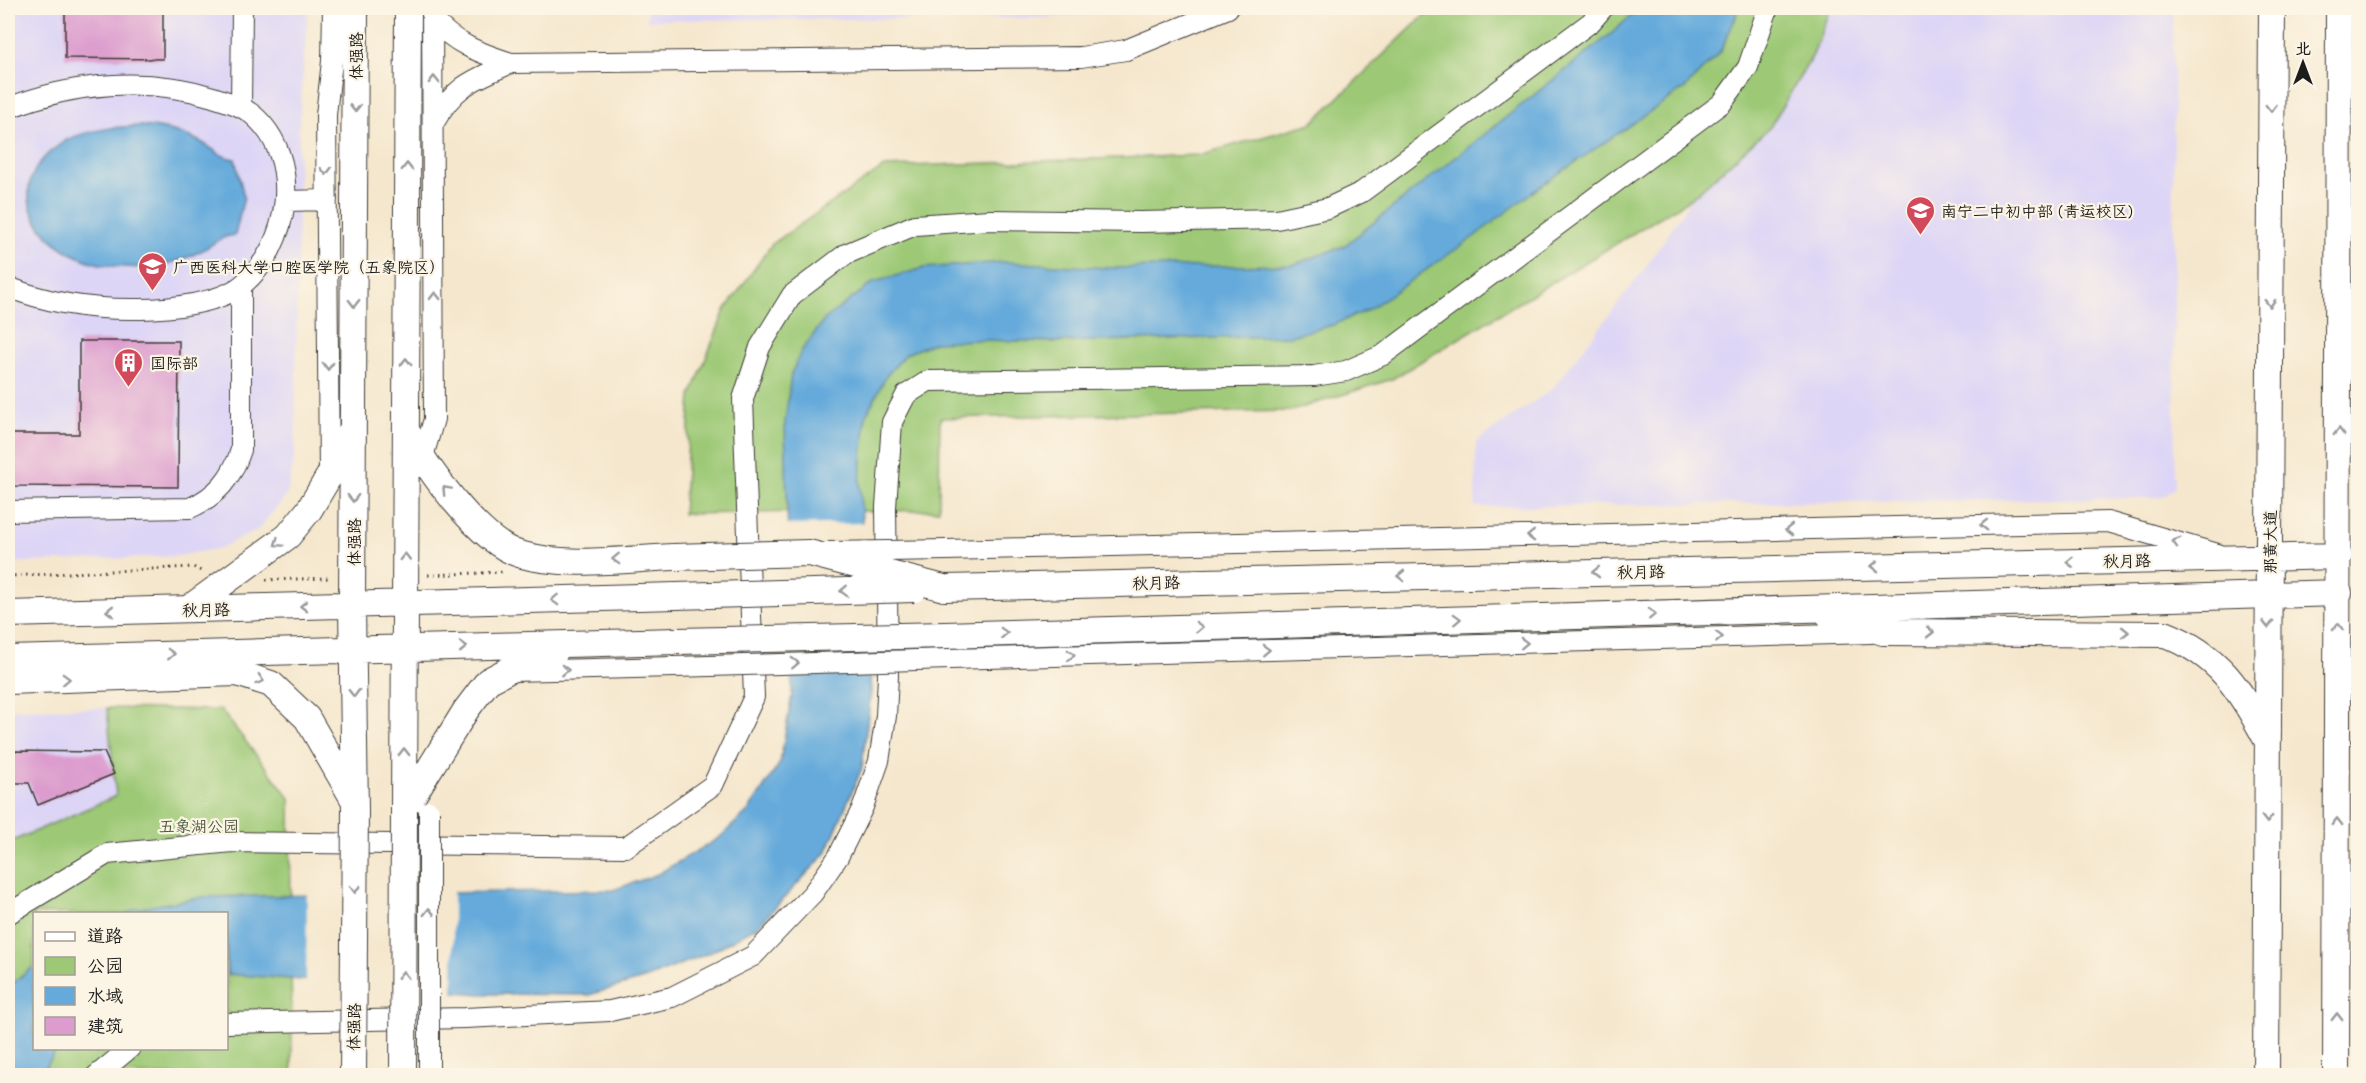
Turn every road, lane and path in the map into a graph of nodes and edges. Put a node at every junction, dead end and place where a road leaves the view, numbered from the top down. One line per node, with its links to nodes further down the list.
1 (242, 8): 12 (street)
2 (333, 8): 15 (street, one-way to 15)
3 (355, 8): 19 (main road, 体强路, one-way to 19)
4 (408, 8): 20 (main road, one-way to 4)
5 (1228, 8): 11 (street)
6 (1603, 8): 55 (street)
7 (1768, 8): 56 (street)
8 (2272, 8): 27 (main road, 那黄大道, one-way to 27)
9 (2339, 8): 26 (main road, one-way to 9)
10 (432, 13): 11 (street); 14 (street, one-way to 10)
11 (511, 63): 14 (street)
12 (242, 106): 13 (street); 16 (street)
13 (8, 108)
14 (435, 121): 21 (street, one-way to 14)
15 (327, 200): 16 (street); 22 (street, one-way to 22)
16 (286, 201): 17 (street)
17 (241, 286): 18 (street); 23 (street)
18 (8, 287)
19 (353, 424): 22 (main road); 32 (main road, 体强路, one-way to 32)
20 (405, 430): 21 (main road); 24 (main road)
21 (423, 459): 24 (street); 25 (main road, one-way to 21, bridge)
22 (328, 478): 34 (main road, one-way to 34)
23 (8, 511)
24 (405, 518): 31 (main road, one-way to 24)
25 (808, 553): 28 (street, one-way to 25, bridge); 35 (main road, bridge)
26 (2339, 556): 27 (main road, 秋月路); 36 (main road)
27 (2269, 557): 28 (main road, 秋月路); 37 (main road, 那黄大道)
28 (2232, 558): 35 (main road, 秋月路, one-way to 35)
29 (511, 572): 31 (path)
30 (8, 576): 34 (path)
31 (405, 576): 38 (main road)
32 (353, 577): 33 (path); 39 (main road, 体强路)
33 (260, 581)
34 (225, 582): 40 (main road)
35 (944, 588): 38 (main road, 秋月路, one-way to 38, bridge)
36 (2339, 593): 37 (main road); 63 (main road, one-way to 36)
37 (2269, 595): 41 (main road); 51 (main road, 那黄大道, one-way to 51)
38 (405, 604): 39 (main road, 秋月路); 46 (main road)
39 (352, 605): 40 (main road, 秋月路, one-way to 40); 47 (main road, 体强路)
40 (188, 609): 42 (main road, 秋月路, one-way to 42)
41 (1812, 609): 43 (main road); 45 (main road, one-way to 41)
42 (8, 614)
43 (1883, 632): 45 (street, one-way to 43); 51 (main road, one-way to 51)
44 (580, 644): 45 (main road, bridge); 46 (main road, one-way to 44); 49 (main road)
45 (948, 647): 49 (street, one-way to 45, bridge)
46 (405, 648): 47 (main road); 54 (main road, one-way to 46)
47 (353, 649): 48 (main road, one-way to 47); 53 (main road, 体强路, one-way to 53)
48 (8, 659)
49 (506, 671): 52 (main road)
50 (8, 681): 53 (main road, one-way to 53)
51 (2268, 742): 62 (main road, 那黄大道, one-way to 62)
52 (429, 769): 54 (main road); 61 (street, one-way to 52, bridge)
53 (356, 806): 59 (main road, 体强路, one-way to 59, bridge)
54 (404, 810): 60 (main road, one-way to 54, bridge)
55 (8, 914)
56 (228, 1023)
57 (128, 1050): 58 (street)
58 (96, 1076)
59 (353, 1076)
60 (403, 1076)
61 (429, 1076)
62 (2266, 1076)
63 (2336, 1076)

